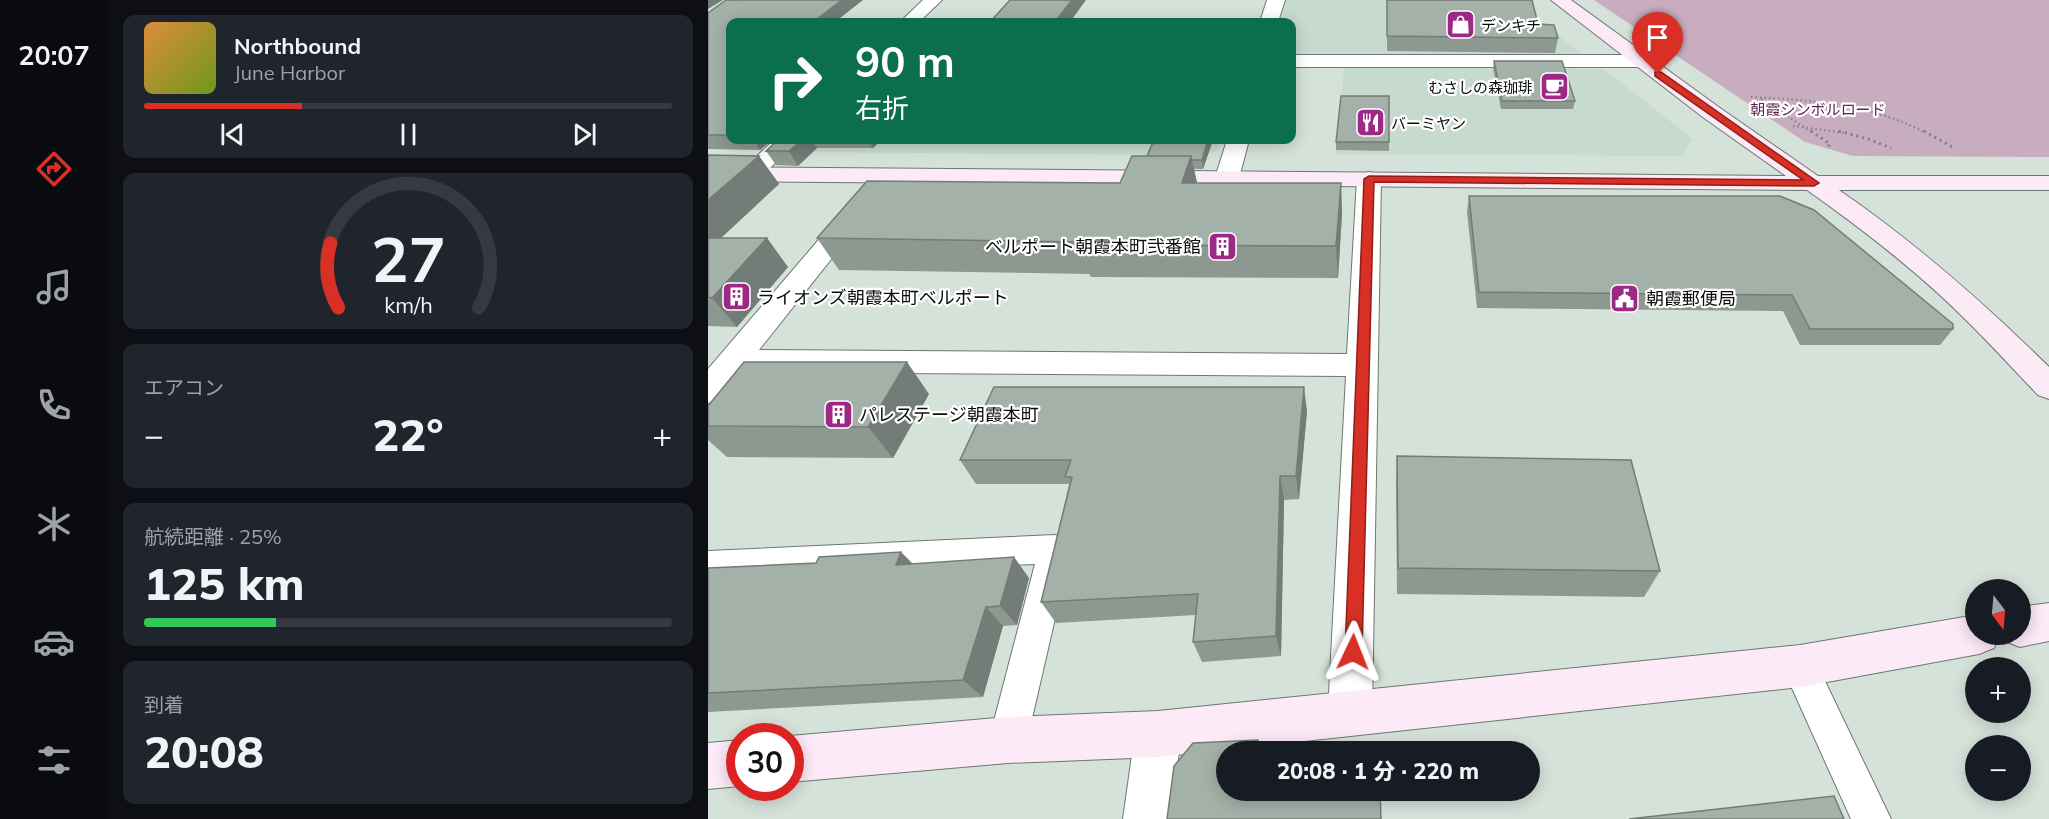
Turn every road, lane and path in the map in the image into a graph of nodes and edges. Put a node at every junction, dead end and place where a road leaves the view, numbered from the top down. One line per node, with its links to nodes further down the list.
1 (933, 0): 4 (street)
2 (1276, 0): 5 (street)
3 (1560, 0): 7 (street)
4 (913, 18)
5 (1270, 18)
6 (1296, 61): 7 (street)
7 (1640, 61): 22 (street)
8 (1749, 97): 9 (path)
9 (1759, 97): 11 (path); 16 (path)
10 (1792, 126): 11 (path)
11 (1803, 126): 14 (path); 15 (path)
12 (783, 144): 18 (street)
13 (1237, 144): 20 (street)
14 (1896, 151)
15 (1824, 152)
16 (1961, 152)
17 (708, 174): 18 (street)
18 (750, 175): 19 (street)
19 (886, 175): 20 (street); 24 (street)
20 (1227, 178): 21 (street)
21 (1369, 179): 22 (street); 25 (street)
22 (1814, 183): 23 (street); 26 (street)
23 (2049, 183)
24 (731, 361): 25 (street); 27 (street)
25 (1362, 365): 33 (street)
26 (2049, 387)
27 (708, 391)
28 (708, 565): 35 (lane)
29 (2049, 622): 30 (street)
30 (2031, 625)
31 (1965, 637): 32 (street)
32 (1800, 666): 33 (street); 40 (lane)
33 (1350, 712): 34 (street)
34 (1158, 734): 35 (street); 39 (street)
35 (1008, 740): 36 (street)
36 (804, 758)
37 (726, 764): 38 (street)
38 (708, 766)
39 (1147, 819)
40 (1871, 819)

